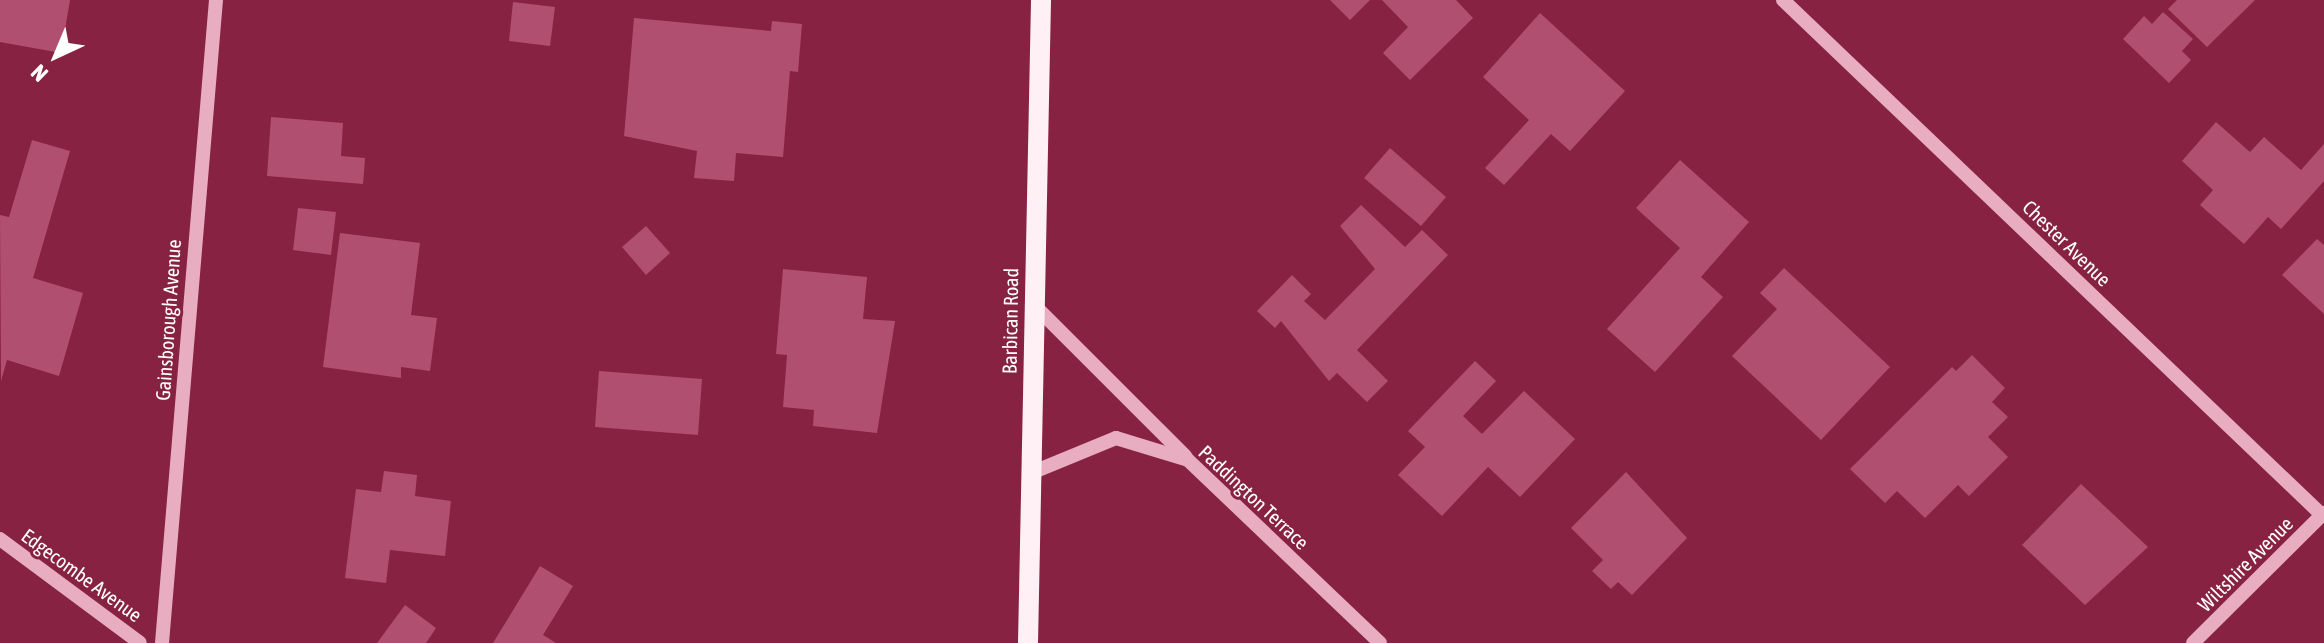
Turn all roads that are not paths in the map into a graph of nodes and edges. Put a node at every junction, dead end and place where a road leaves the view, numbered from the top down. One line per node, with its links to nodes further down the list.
1 (216, 0): 10 (street, Gainsborough Avenue)
2 (1041, 0): 4 (main road, Barbican Road)
3 (1783, 0): 7 (street, Chester Avenue)
4 (1034, 305): 5 (street); 6 (main road, Barbican Road)
5 (1188, 460): 6 (street, Paddington Terrace); 12 (street, Paddington Terrace)
6 (1031, 473): 11 (main road, Barbican Road)
7 (2323, 514): 13 (street, Wiltshire Avenue)
8 (0, 539): 9 (street, Edgecombe Avenue)
9 (140, 643)
10 (162, 643)
11 (1028, 643)
12 (1380, 643)
13 (2193, 643)

